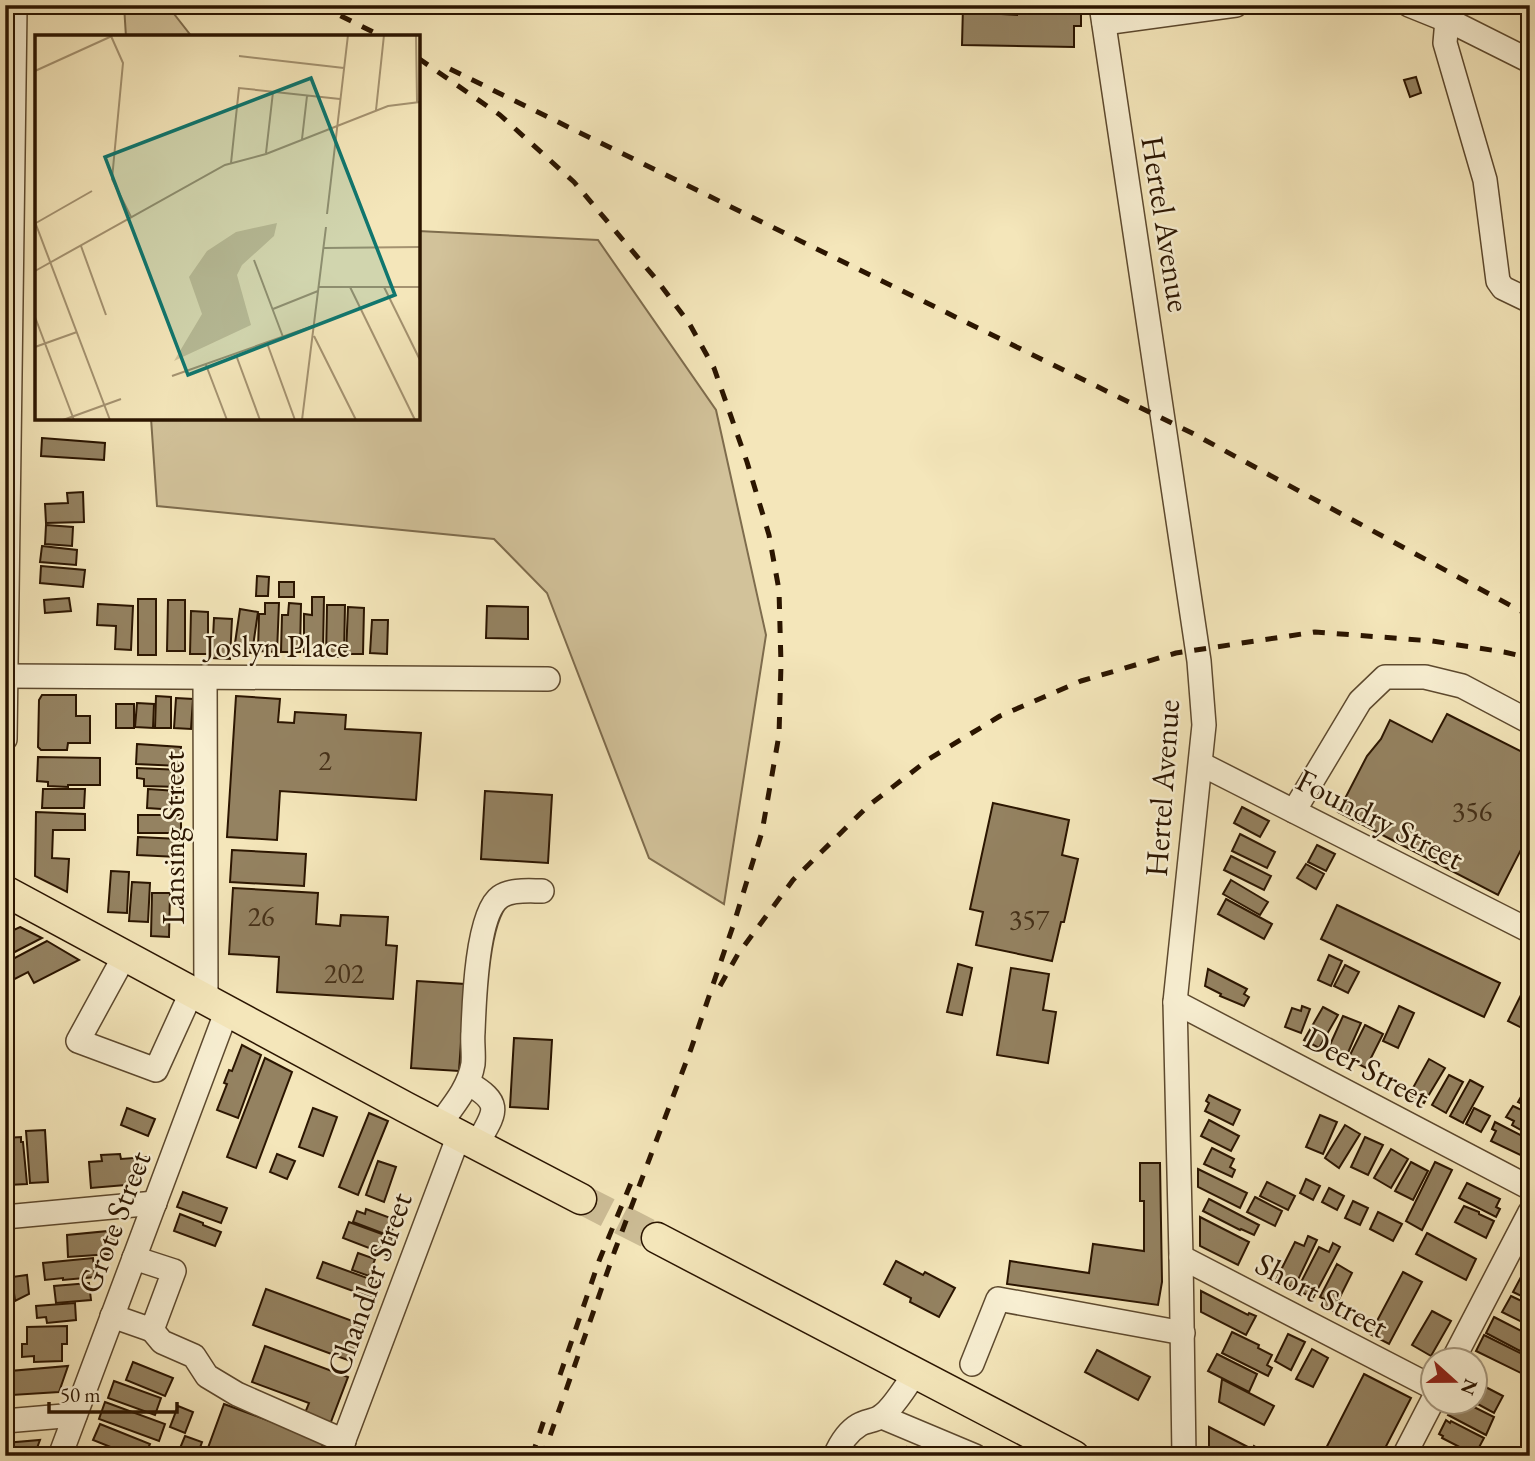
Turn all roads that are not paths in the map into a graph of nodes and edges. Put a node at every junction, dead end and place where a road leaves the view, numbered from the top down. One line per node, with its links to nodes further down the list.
1 (1236, 5): 4 (street)
2 (15, 7): 6 (street)
3 (1427, 11): 5 (street); 7 (street)
4 (1102, 14): 15 (street, Hertel Avenue)
5 (1530, 61)
6 (9, 135): 8 (street)
7 (1530, 301)
8 (8, 342): 9 (street)
9 (6, 562): 10 (street)
10 (6, 676): 11 (street, Joslyn Place); 14 (street)
11 (205, 677): 12 (street, Joslyn Place); 21 (street, Lansing Street)
12 (548, 679)
13 (1530, 722): 16 (street)
14 (5, 739)
15 (1201, 764): 16 (street, Foundry Street); 22 (street, Hertel Avenue)
16 (1294, 811): 19 (street, Foundry Street)
17 (5, 891): 20 (main road)
18 (542, 891): 23 (street)
19 (1529, 930)
20 (125, 955): 21 (main road); 21 (street)
21 (208, 1000): 24 (main road); 27 (street, Grote Street)
22 (1175, 1002): 25 (street, Deer Street); 31 (street, Hertel Avenue)
23 (468, 1083): 24 (street); 24 (street)
24 (458, 1134): 26 (main road); 44 (street, Chandler Street)
25 (1530, 1188)
26 (582, 1199)
27 (155, 1203): 29 (street); 32 (street, Grote Street)
28 (1530, 1212): 36 (street)
29 (5, 1217)
30 (657, 1238): 38 (main road)
31 (1181, 1257): 35 (street, Hertel Avenue); 39 (street, Short Street)
32 (134, 1258): 33 (street, Grote Street); 34 (street)
33 (112, 1316): 34 (street); 40 (street, Grote Street)
34 (152, 1330): 44 (street)
35 (1183, 1333): 37 (street); 49 (street, Hertel Avenue)
36 (1460, 1346)
37 (972, 1364)
38 (915, 1373): 42 (street); 48 (main road)
39 (1420, 1381)
40 (75, 1415): 43 (street); 45 (street, Grote Street)
41 (1424, 1416): 50 (street)
42 (882, 1417): 46 (street); 47 (street)
43 (5, 1421)
44 (341, 1449)
45 (60, 1456)
46 (835, 1456)
47 (975, 1456)
48 (1074, 1456)
49 (1184, 1456)
50 (1404, 1456)

